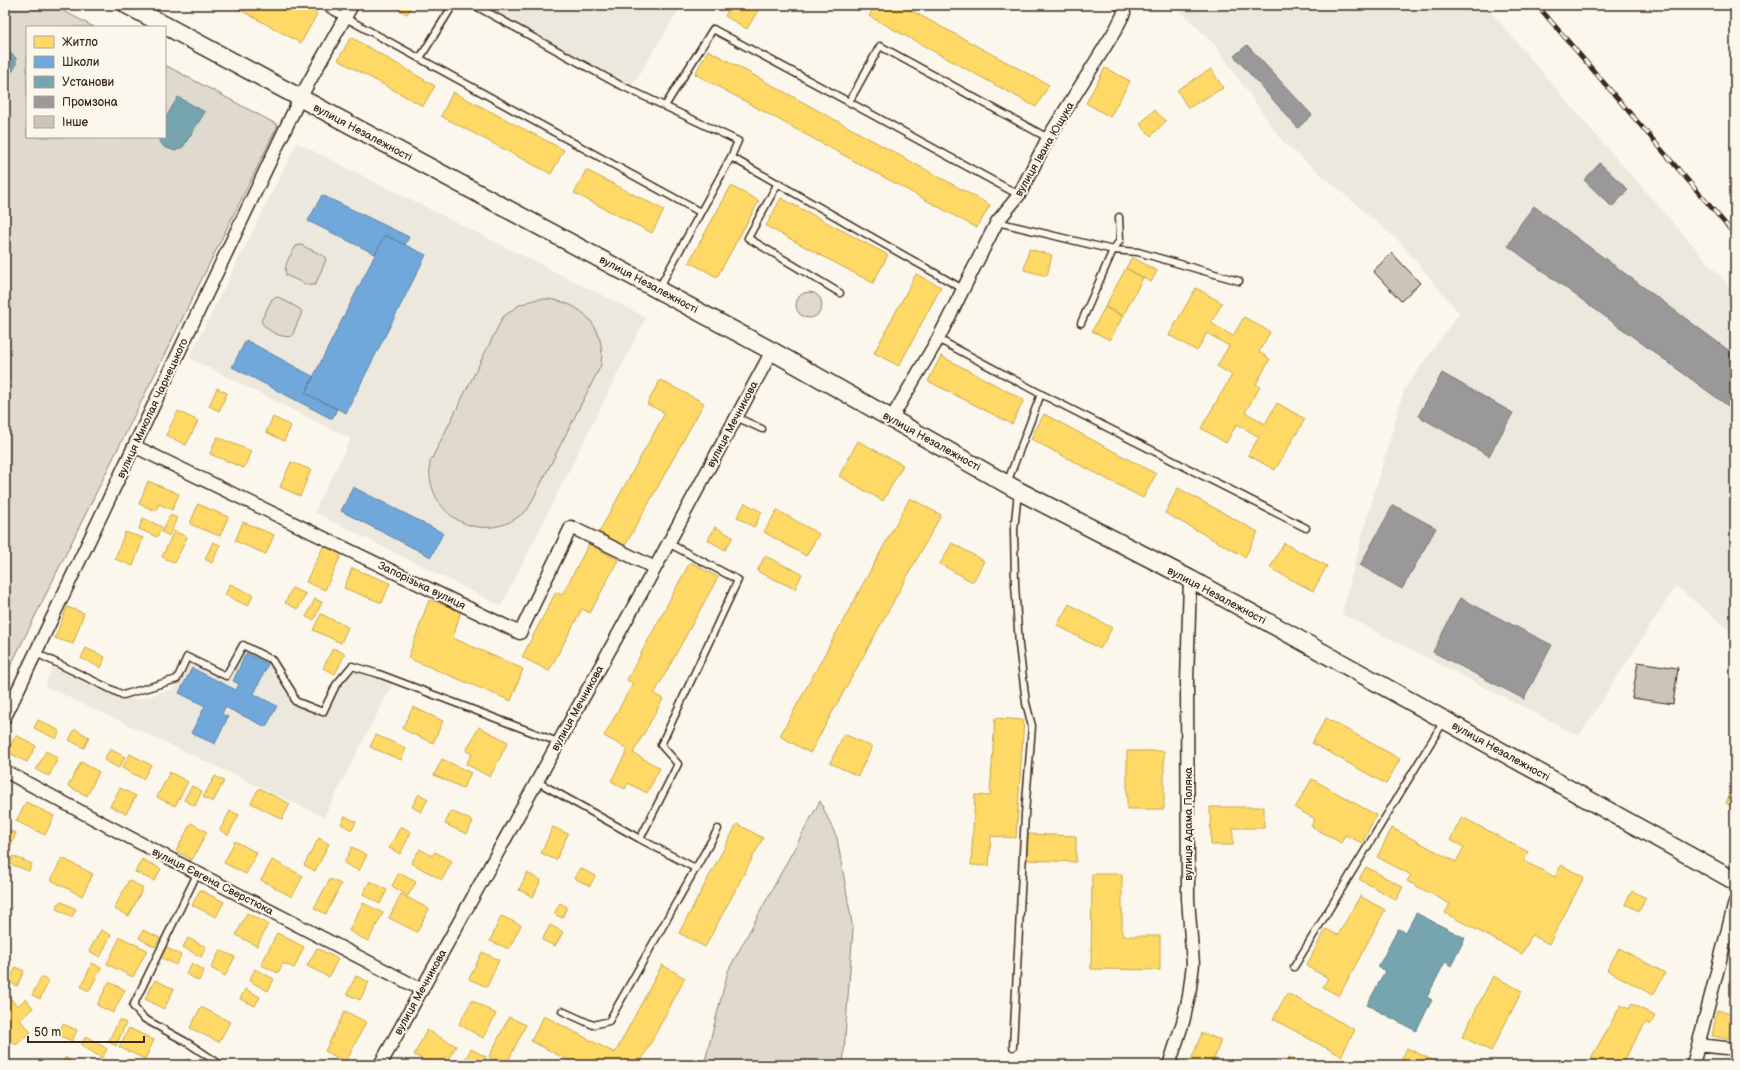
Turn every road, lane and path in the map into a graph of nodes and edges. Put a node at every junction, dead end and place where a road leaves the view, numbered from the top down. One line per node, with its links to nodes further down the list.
1 (127, 5): 9 (main road, вулиця Незалежності)
2 (322, 5): 7 (lane)
3 (352, 5): 7 (street, вулиця Миколая Чарнецького)
4 (453, 5): 8 (lane)
5 (474, 5): 11 (lane)
6 (1122, 5): 12 (street, вулиця Івана Ющука)
7 (345, 18): 8 (lane); 9 (street, вулиця Миколая Чарнецького)
8 (420, 58): 16 (lane)
9 (300, 98): 22 (main road, вулиця Незалежності); 31 (street, вулиця Миколая Чарнецького)
10 (850, 102): 11 (lane); 12 (lane); 15 (lane)
11 (665, 106): 13 (lane)
12 (1048, 138): 15 (street, вулиця Івана Ющука)
13 (731, 157): 14 (lane); 16 (lane)
14 (778, 183): 21 (lane); 23 (lane)
15 (1018, 195): 18 (street, вулиця Івана Ющука)
16 (700, 212): 22 (lane)
17 (1119, 217): 19 (lane)
18 (997, 222): 19 (lane); 21 (street, вулиця Івана Ющука)
19 (1113, 250): 20 (lane); 24 (lane)
20 (1239, 281)
21 (963, 289): 25 (street, вулиця Івана Ющука)
22 (658, 290): 26 (main road, вулиця Незалежності)
23 (840, 293)
24 (1080, 323)
25 (938, 339): 27 (lane); 29 (street, вулиця Івана Ющука)
26 (772, 350): 28 (street, вулиця Мечникова); 29 (main road, вулиця Незалежності)
27 (1041, 394): 32 (lane); 33 (lane)
28 (736, 417): 30 (lane); 34 (street, вулиця Мечникова)
29 (891, 419): 32 (main road, вулиця Незалежності)
30 (762, 429)
31 (134, 446): 35 (street, Запорізька вулиця); 37 (street, вулиця Миколая Чарнецького)
32 (1012, 486): 36 (main road, вулиця Незалежності); 53 (lane)
33 (1306, 528)
34 (668, 543): 35 (street, вулиця Мечникова); 44 (lane)
35 (655, 568): 40 (street, вулиця Мечникова)
36 (1190, 579): 39 (main road, вулиця Незалежності); 57 (street, вулиця Адама Поляка)
37 (36, 653): 38 (street, вулиця Миколая Чарнецького); 40 (lane)
38 (5, 717)
39 (1445, 720): 47 (main road, вулиця Незалежності); 49 (lane)
40 (558, 742): 42 (street, вулиця Мечникова)
41 (5, 772): 46 (street, вулиця Євгена Сверстюка)
42 (536, 781): 44 (lane); 50 (street, вулиця Мечникова)
43 (718, 829): 45 (lane)
44 (640, 839): 45 (lane)
45 (695, 868): 51 (lane)
46 (198, 872): 50 (street, вулиця Євгена Сверстюка); 55 (lane)
47 (1735, 881)
48 (1735, 902): 52 (street)
49 (1294, 967)
50 (422, 990): 56 (street, вулиця Мечникова)
51 (562, 1011)
52 (1698, 1044): 54 (street); 58 (street)
53 (1014, 1047)
54 (1735, 1049)
55 (221, 1065)
56 (380, 1065)
57 (1169, 1065)
58 (1693, 1065)

